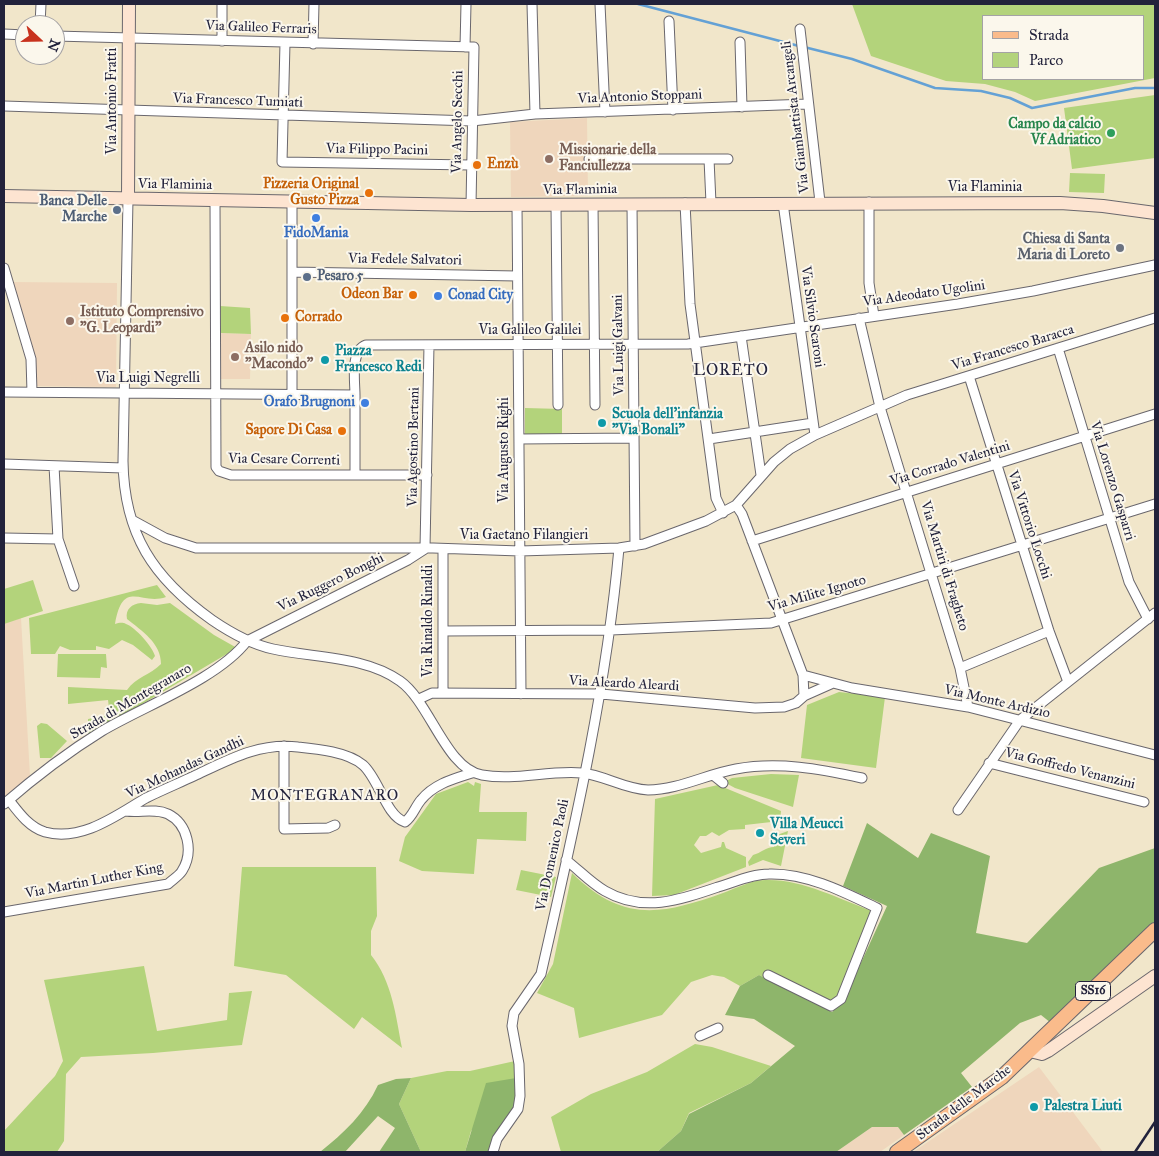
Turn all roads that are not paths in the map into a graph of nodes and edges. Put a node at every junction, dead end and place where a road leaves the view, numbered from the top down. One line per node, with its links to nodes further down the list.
1 (129, 4): 10 (street, Via Antonio Fratti)
2 (222, 4): 11 (street)
3 (314, 4): 14 (street)
4 (466, 4): 15 (street)
5 (532, 4): 22 (street)
6 (600, 4): 21 (street)
7 (669, 22): 19 (street)
8 (800, 29): 16 (street, Via Giambattista Arcangeli)
9 (65, 36): 10 (street, Via Galileo Ferraris)
10 (128, 38): 11 (street, Via Galileo Ferraris); 20 (street, Via Antonio Fratti)
11 (222, 41): 13 (street, Via Galileo Ferraris)
12 (740, 42): 18 (street)
13 (285, 43): 14 (street, Via Galileo Ferraris); 23 (street)
14 (314, 44): 15 (street, Via Galileo Ferraris)
15 (466, 47): 24 (street, Via Angelo Secchi)
16 (808, 104): 18 (street, Via Antonio Stoppani); 33 (street, Via Giambattista Arcangeli)
17 (4, 106): 20 (street, Via Francesco Tumiati)
18 (742, 107): 19 (street, Via Antonio Stoppani)
19 (673, 110): 21 (street, Via Antonio Stoppani)
20 (128, 111): 23 (street, Via Francesco Tumiati); 30 (street, Via Antonio Fratti)
21 (604, 112): 22 (street, Via Antonio Stoppani)
22 (535, 114): 24 (street, Via Antonio Stoppani)
23 (283, 117): 24 (street, Via Francesco Tumiati); 28 (street, Via Filippo Pacini)
24 (472, 122): 28 (street, Via Angelo Secchi)
25 (589, 159): 26 (street)
26 (709, 159): 27 (street); 35 (street)
27 (728, 159)
28 (471, 165): 40 (street, Via Angelo Secchi)
29 (4, 196): 30 (street, Via Flaminia)
30 (128, 198): 31 (street, Via Flaminia); 63 (street)
31 (215, 201): 32 (street, Via Flaminia); 65 (street)
32 (292, 202): 40 (street, Via Flaminia); 46 (street)
33 (820, 202): 34 (street, Via Flaminia); 36 (street, Via Flaminia)
34 (869, 202): 43 (street, Via Flaminia); 48 (street)
35 (711, 203): 36 (street, Via Flaminia); 39 (street, Via Flaminia)
36 (783, 203): 51 (street, Via Silvio Scaroni)
37 (593, 204): 38 (street, Via Flaminia); 42 (street, Via Flaminia); 57 (street)
38 (632, 204): 39 (street, Via Flaminia); 58 (street, Via Luigi Galvani)
39 (685, 204): 53 (street)
40 (471, 205): 41 (street, Via Flaminia)
41 (517, 205): 42 (street, Via Flaminia); 47 (street, Via Augusto Righi)
42 (556, 205): 56 (street)
43 (1155, 212)
44 (1155, 265): 48 (street, Via Adeodato Ugolini)
45 (4, 268): 62 (street)
46 (292, 272): 47 (street, Via Fedele Salvatori); 64 (street)
47 (518, 276): 55 (street, Via Augusto Righi)
48 (874, 316): 49 (street, Via Adeodato Ugolini)
49 (859, 318): 51 (street, Via Adeodato Ugolini); 69 (street, Via Martiri di Fragheto)
50 (1155, 318): 59 (street, Via Francesco Baracca)
51 (799, 327): 52 (street, Via Adeodato Ugolini); 71 (street, Via Silvio Scaroni)
52 (741, 336): 53 (street, Via Adeodato Ugolini); 72 (street)
53 (694, 343): 58 (street, Via Galileo Galilei); 77 (street)
54 (429, 345): 55 (street, Via Galileo Galilei); 66 (street, Via Galileo Galilei); 83 (street, Via Agostino Bertani)
55 (518, 345): 56 (street, Via Galileo Galilei); 76 (street, Via Augusto Righi)
56 (557, 345): 57 (street, Via Galileo Galilei); 68 (street)
57 (595, 345): 58 (street, Via Galileo Galilei); 67 (street)
58 (633, 345): 75 (street, Via Luigi Galvani)
59 (1058, 348): 60 (street, Via Francesco Baracca); 74 (street, Via Lorenzo Gasparri)
60 (968, 376): 69 (street, Via Francesco Baracca); 79 (street, Via Vittorio Locchi)
61 (4, 392): 62 (street, Via Luigi Negrelli)
62 (32, 392): 63 (street, Via Luigi Negrelli)
63 (124, 393): 65 (street, Via Luigi Negrelli); 81 (street)
64 (292, 393): 65 (street, Via Luigi Negrelli); 66 (street)
65 (216, 394): 82 (street, Via Cesare Correnti)
66 (355, 395): 82 (street)
67 (595, 405)
68 (558, 406)
69 (880, 407): 73 (street, Via Gaetano Filangieri); 85 (street, Via Martiri di Fragheto)
70 (1155, 414): 74 (street, Via Corrado Valentini)
71 (813, 423): 72 (street); 73 (street, Via Silvio Scaroni)
72 (754, 432): 77 (street); 84 (street)
73 (815, 435): 84 (street, Via Gaetano Filangieri)
74 (1084, 436): 79 (street, Via Corrado Valentini); 89 (street, Via Lorenzo Gasparri)
75 (634, 438): 76 (street); 94 (street, Via Luigi Galvani)
76 (519, 439): 99 (street, Via Augusto Righi)
77 (709, 439): 88 (street)
78 (4, 464): 80 (street)
79 (995, 464): 85 (street, Via Corrado Valentini); 95 (street, Via Vittorio Locchi)
80 (54, 466): 81 (street); 92 (street)
81 (124, 468): 90 (street)
82 (355, 475): 83 (street, Via Cesare Correnti)
83 (427, 475): 96 (street, Via Agostino Bertani)
84 (761, 475): 87 (street, Via Gaetano Filangieri)
85 (906, 491): 93 (street, Via Corrado Valentini); 100 (street, Via Martiri di Fragheto)
86 (1155, 504): 89 (street, Via Milite Ignoto)
87 (736, 505): 88 (street, Via Gaetano Filangieri); 93 (street)
88 (723, 513): 94 (street, Via Gaetano Filangieri)
89 (1110, 518): 95 (street, Via Milite Ignoto); 102 (street, Via Lorenzo Gasparri)
90 (132, 520): 96 (street, Via Gaetano Filangieri); 108 (street)
91 (4, 538): 92 (street)
92 (58, 539): 101 (street)
93 (752, 541): 103 (street)
94 (635, 546): 97 (street, Via Gaetano Filangieri)
95 (1023, 546): 100 (street, Via Milite Ignoto); 107 (street, Via Vittorio Locchi)
96 (426, 548): 98 (street, Via Gaetano Filangieri); 108 (street, Via Ruggero Bonghi)
97 (619, 548): 99 (street, Via Gaetano Filangieri); 104 (street, Via Domenico Paoli)
98 (443, 549): 99 (street, Via Gaetano Filangieri); 105 (street, Via Rinaldo Rinaldi)
99 (520, 551): 106 (street, Via Augusto Righi)
100 (932, 574): 103 (street, Via Milite Ignoto); 109 (street, Via Martiri di Fragheto)
101 (74, 586)
102 (1152, 616): 111 (street)
103 (782, 621): 104 (street, Via Milite Ignoto); 110 (street)
104 (611, 630): 106 (street, Via Milite Ignoto); 115 (street, Via Domenico Paoli)
105 (443, 631): 106 (street, Via Milite Ignoto); 113 (street, Via Rinaldo Rinaldi)
106 (520, 631): 114 (street, Via Augusto Righi)
107 (1049, 631): 109 (street); 111 (street, Via Vittorio Locchi)
108 (247, 641): 117 (street); 130 (street, Strada di Montegranaro)
109 (960, 668): 118 (street, Via Martiri di Fragheto)
110 (803, 675): 112 (street, Via Monte Ardizio); 116 (street)
111 (1068, 682): 119 (street)
112 (831, 684): 116 (street); 118 (street, Via Monte Ardizio)
113 (443, 693): 114 (street, Via Aleardo Aleardi); 117 (street, Via Aleardo Aleardi)
114 (522, 694): 115 (street, Via Aleardo Aleardi)
115 (601, 694): 116 (street, Via Aleardo Aleardi); 125 (street, Via Domenico Paoli)
116 (804, 696)
117 (419, 699): 122 (street)
118 (968, 707): 119 (street, Via Monte Ardizio)
119 (1020, 720): 121 (street, Via Monte Ardizio); 123 (street)
120 (284, 746): 128 (street, Via Mohandas Gandhi); 133 (street, Via Mohandas Gandhi); 134 (street)
121 (1155, 755)
122 (462, 764): 124 (street); 128 (street)
123 (989, 764): 131 (street, Via Goffredo Venanzini); 132 (street)
124 (472, 773): 125 (street); 128 (street)
125 (584, 773): 126 (street); 135 (street, Via Domenico Paoli)
126 (714, 775): 127 (street); 129 (street)
127 (862, 778)
128 (448, 781)
129 (723, 783)
130 (6, 802): 133 (street, Via Martin Luther King)
131 (1144, 802)
132 (958, 810)
133 (126, 811): 136 (street, Via Martin Luther King)
134 (335, 825)
135 (566, 860): 138 (street); 143 (street, Via Domenico Paoli)
136 (4, 912)
137 (1155, 930): 142 (main road, SS16)
138 (768, 975)
139 (1155, 976): 142 (street)
140 (718, 1028): 141 (street)
141 (700, 1036)
142 (1030, 1051): 144 (main road, Strada delle Marche / SS16)
143 (493, 1152)
144 (897, 1152)

